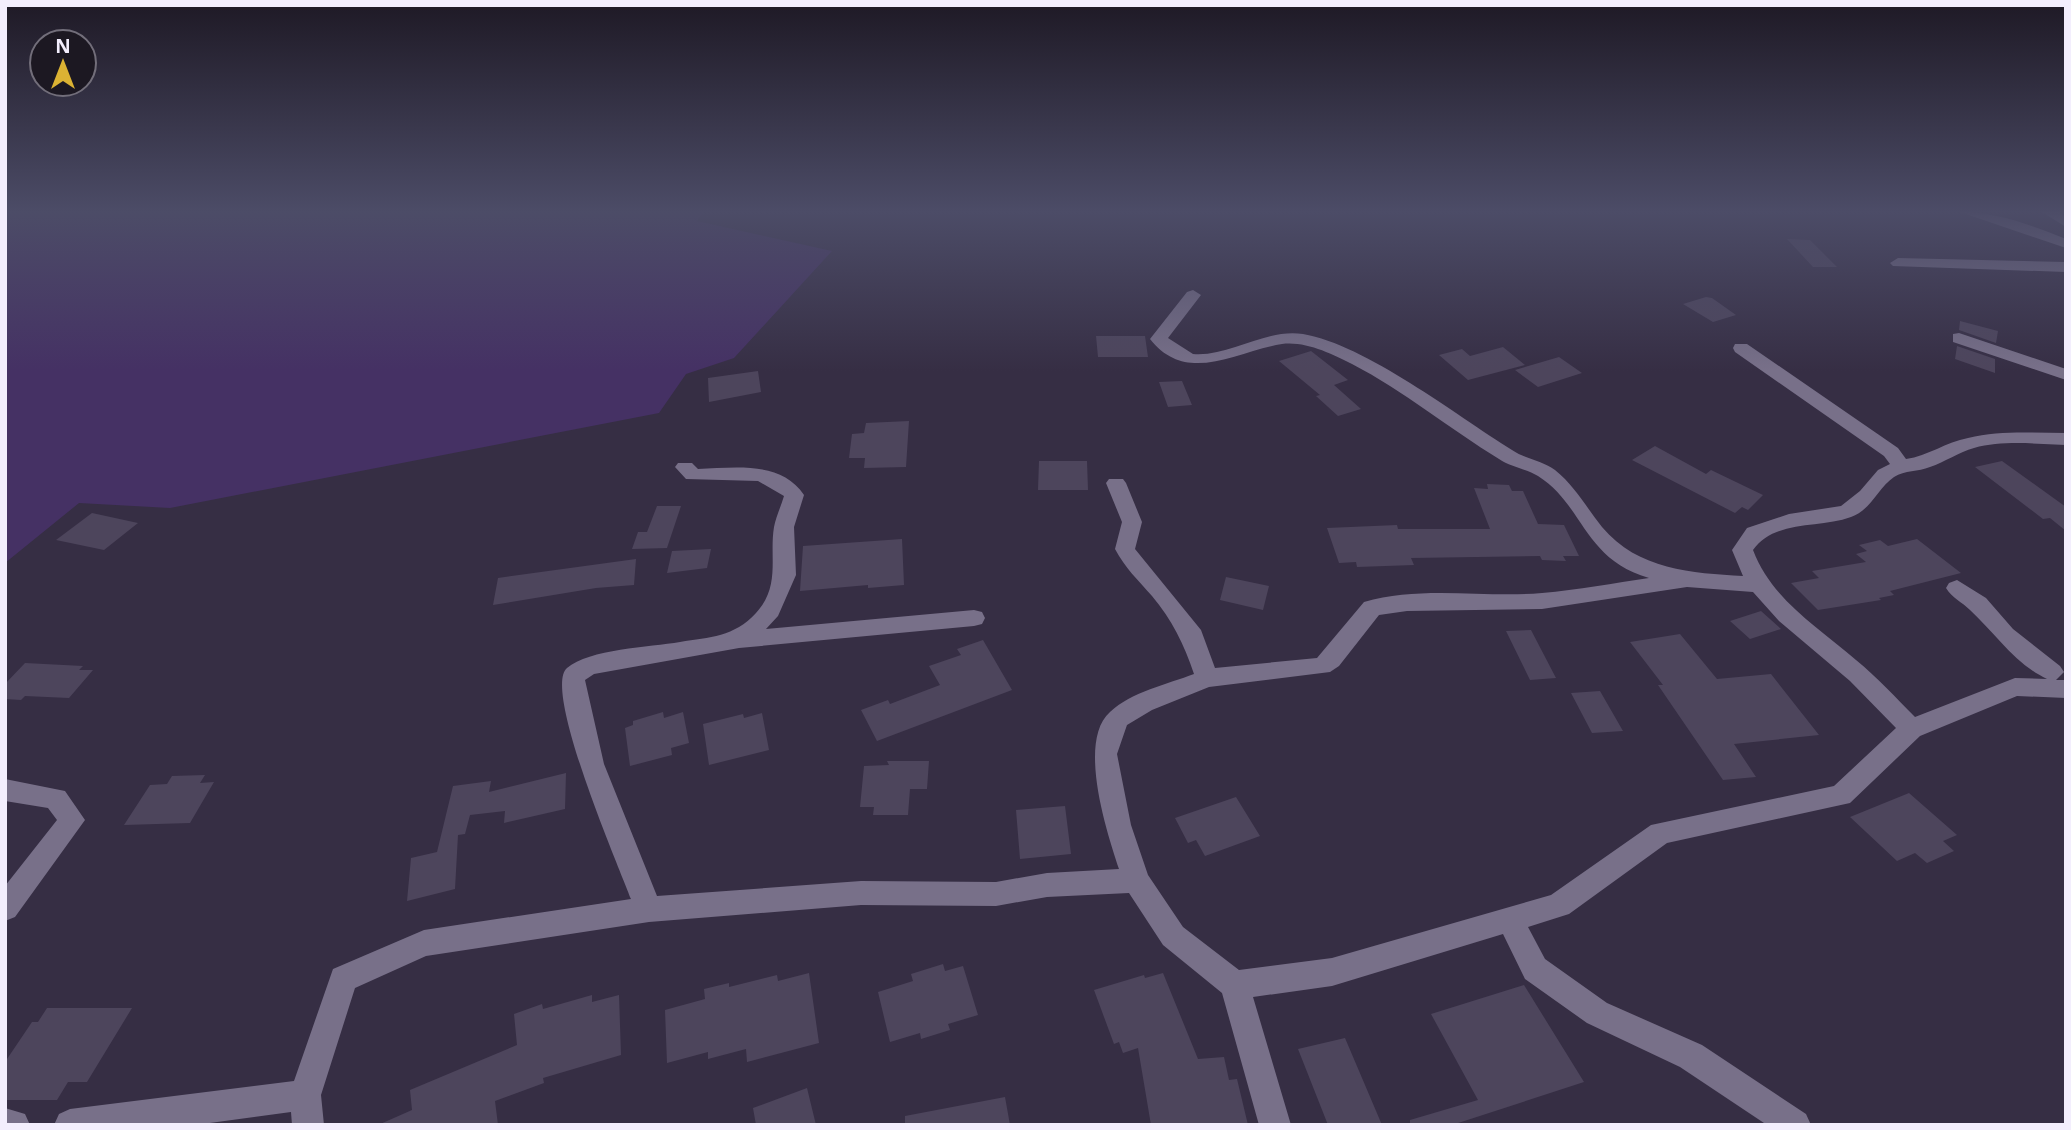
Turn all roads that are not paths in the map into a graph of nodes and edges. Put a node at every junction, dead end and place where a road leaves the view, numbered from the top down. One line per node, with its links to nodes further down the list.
1 (1971, 265): 2 (street)
2 (2066, 267)
3 (1192, 295): 11 (street)
4 (1959, 338): 6 (street)
5 (1741, 348): 8 (street)
6 (2066, 375)
7 (2066, 439): 8 (street)
8 (1901, 466): 12 (street)
9 (685, 467): 15 (street)
10 (1116, 483): 17 (street)
11 (1688, 580): 12 (street); 17 (street)
12 (1760, 585): 18 (street)
13 (1957, 588): 16 (street)
14 (974, 618): 15 (street)
15 (739, 640): 22 (street)
16 (2061, 675): 18 (street)
17 (1207, 678): 20 (street)
18 (1911, 729): 23 (street)
19 (5, 790): 21 (street)
20 (1136, 880): 22 (street); 24 (street)
21 (5, 908)
22 (649, 909): 25 (street)
23 (1511, 921): 24 (street); 30 (street)
24 (1236, 985): 29 (street)
25 (307, 1110): 28 (street)
26 (5, 1124): 27 (street)
27 (14, 1125)
28 (70, 1125)
29 (1275, 1125)
30 (1795, 1125)

